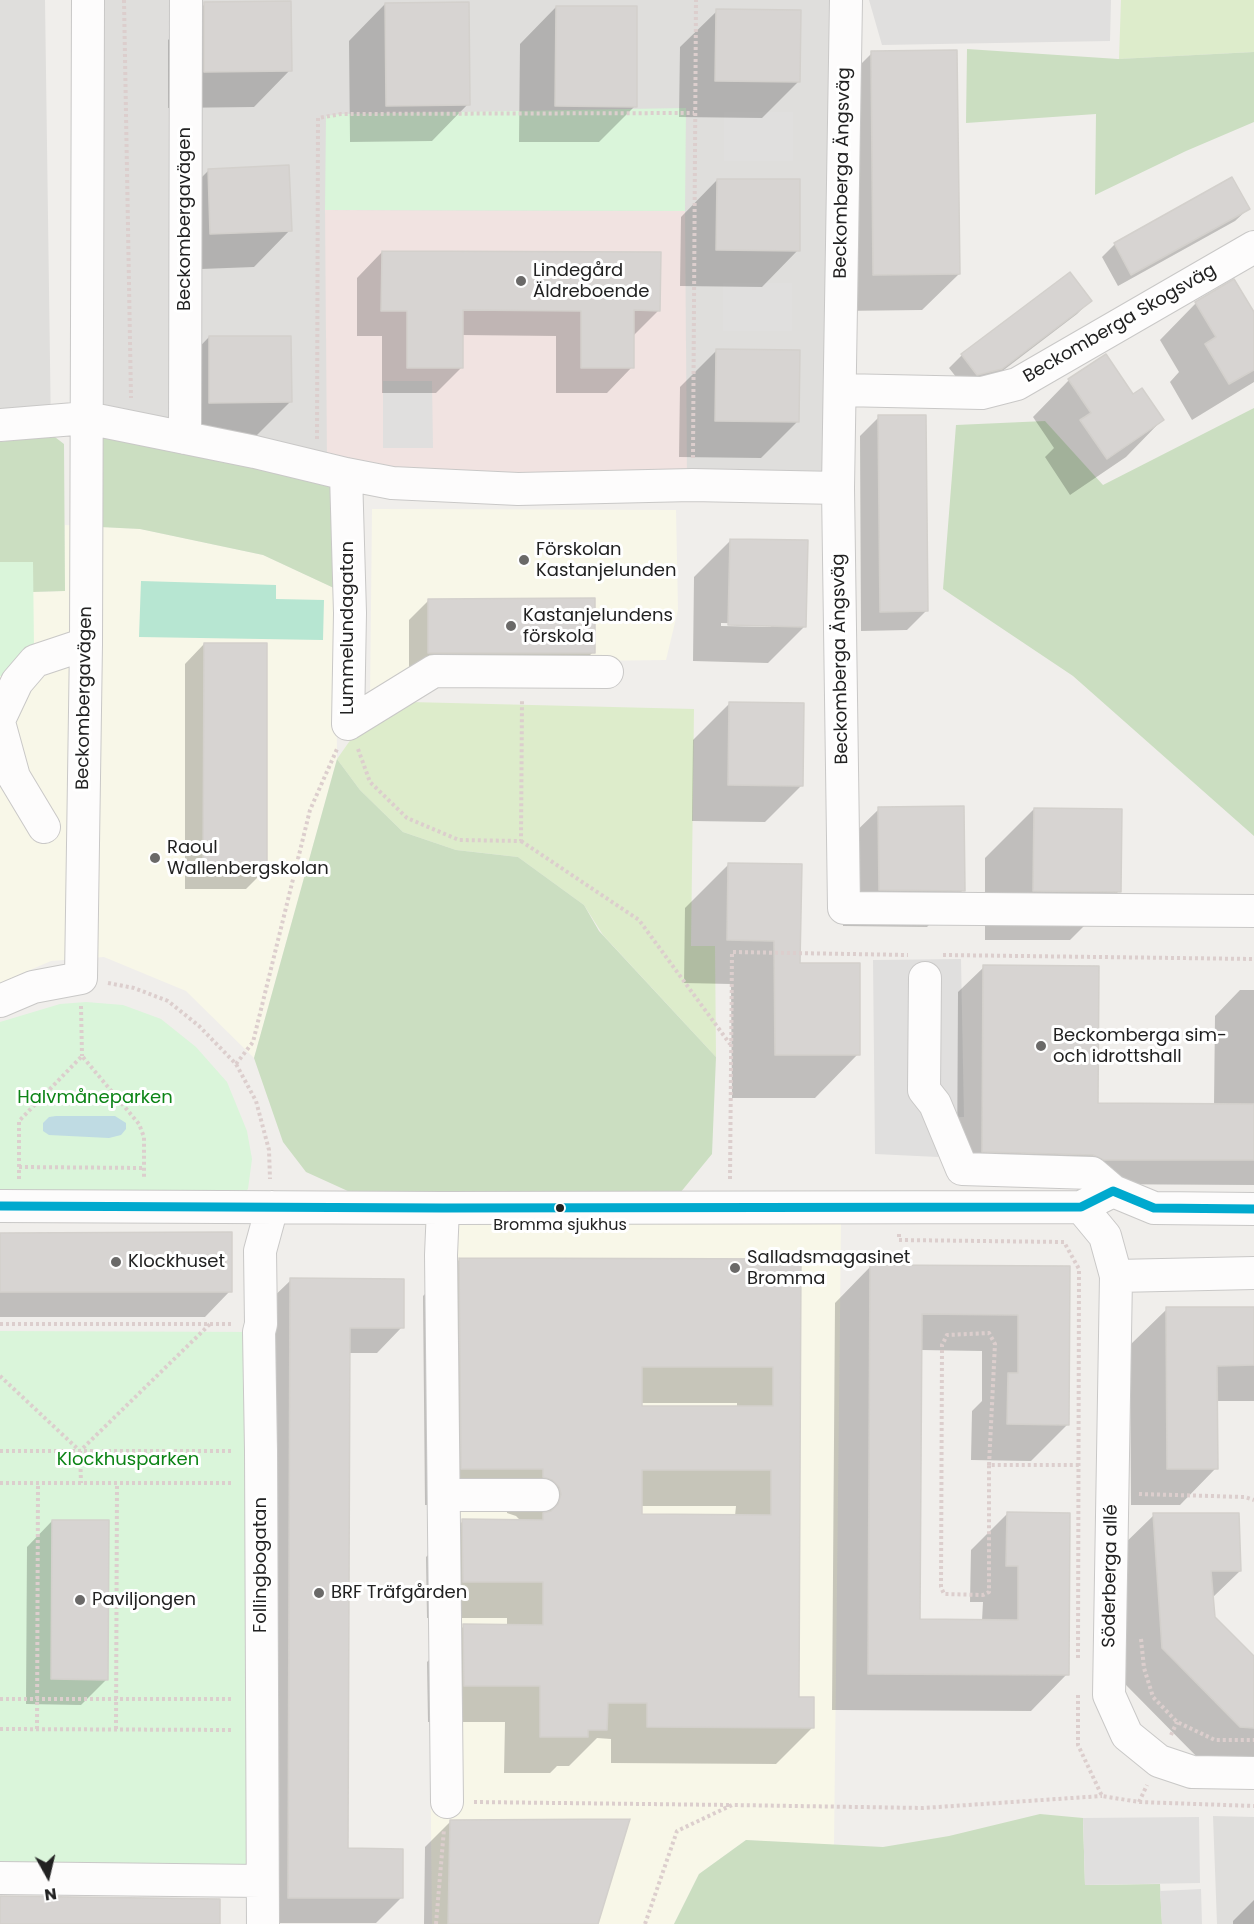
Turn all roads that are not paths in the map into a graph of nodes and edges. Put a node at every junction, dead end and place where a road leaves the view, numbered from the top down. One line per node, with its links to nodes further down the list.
1 (88, 0): 6 (street, Beckombergavägen)
2 (186, 0): 8 (street, Beckombergavägen)
3 (846, 0): 5 (street, Beckomberga Ängsväg)
4 (1254, 247): 5 (street, Beckomberga Skogsväg)
5 (840, 390): 10 (street, Beckomberga Ängsväg)
6 (87, 418): 7 (street); 8 (street); 11 (street, Beckombergavägen)
7 (0, 425)
8 (185, 438): 9 (street)
9 (332, 471): 10 (street); 12 (street, Lummelundagatan)
10 (838, 488): 16 (street, Beckomberga Ängsväg)
11 (86, 644): 13 (street); 18 (street, Beckombergavägen)
12 (607, 672)
13 (0, 718)
14 (0, 726): 15 (street)
15 (44, 826)
16 (1254, 911)
17 (925, 978): 19 (street)
18 (0, 1001)
19 (1113, 1191): 22 (street); 24 (street)
20 (0, 1206): 21 (street)
21 (272, 1207): 23 (street); 32 (street, Follingbogatan)
22 (1081, 1207): 23 (street); 26 (street, Söderberga allé)
23 (443, 1208): 27 (street)
24 (1254, 1209)
25 (1254, 1273): 26 (street)
26 (1116, 1276): 29 (street, Söderberga allé)
27 (444, 1495): 28 (street); 30 (street)
28 (543, 1495)
29 (1254, 1773)
30 (447, 1802)
31 (0, 1878): 32 (street)
32 (261, 1881): 33 (street, Follingbogatan)
33 (262, 1924)

